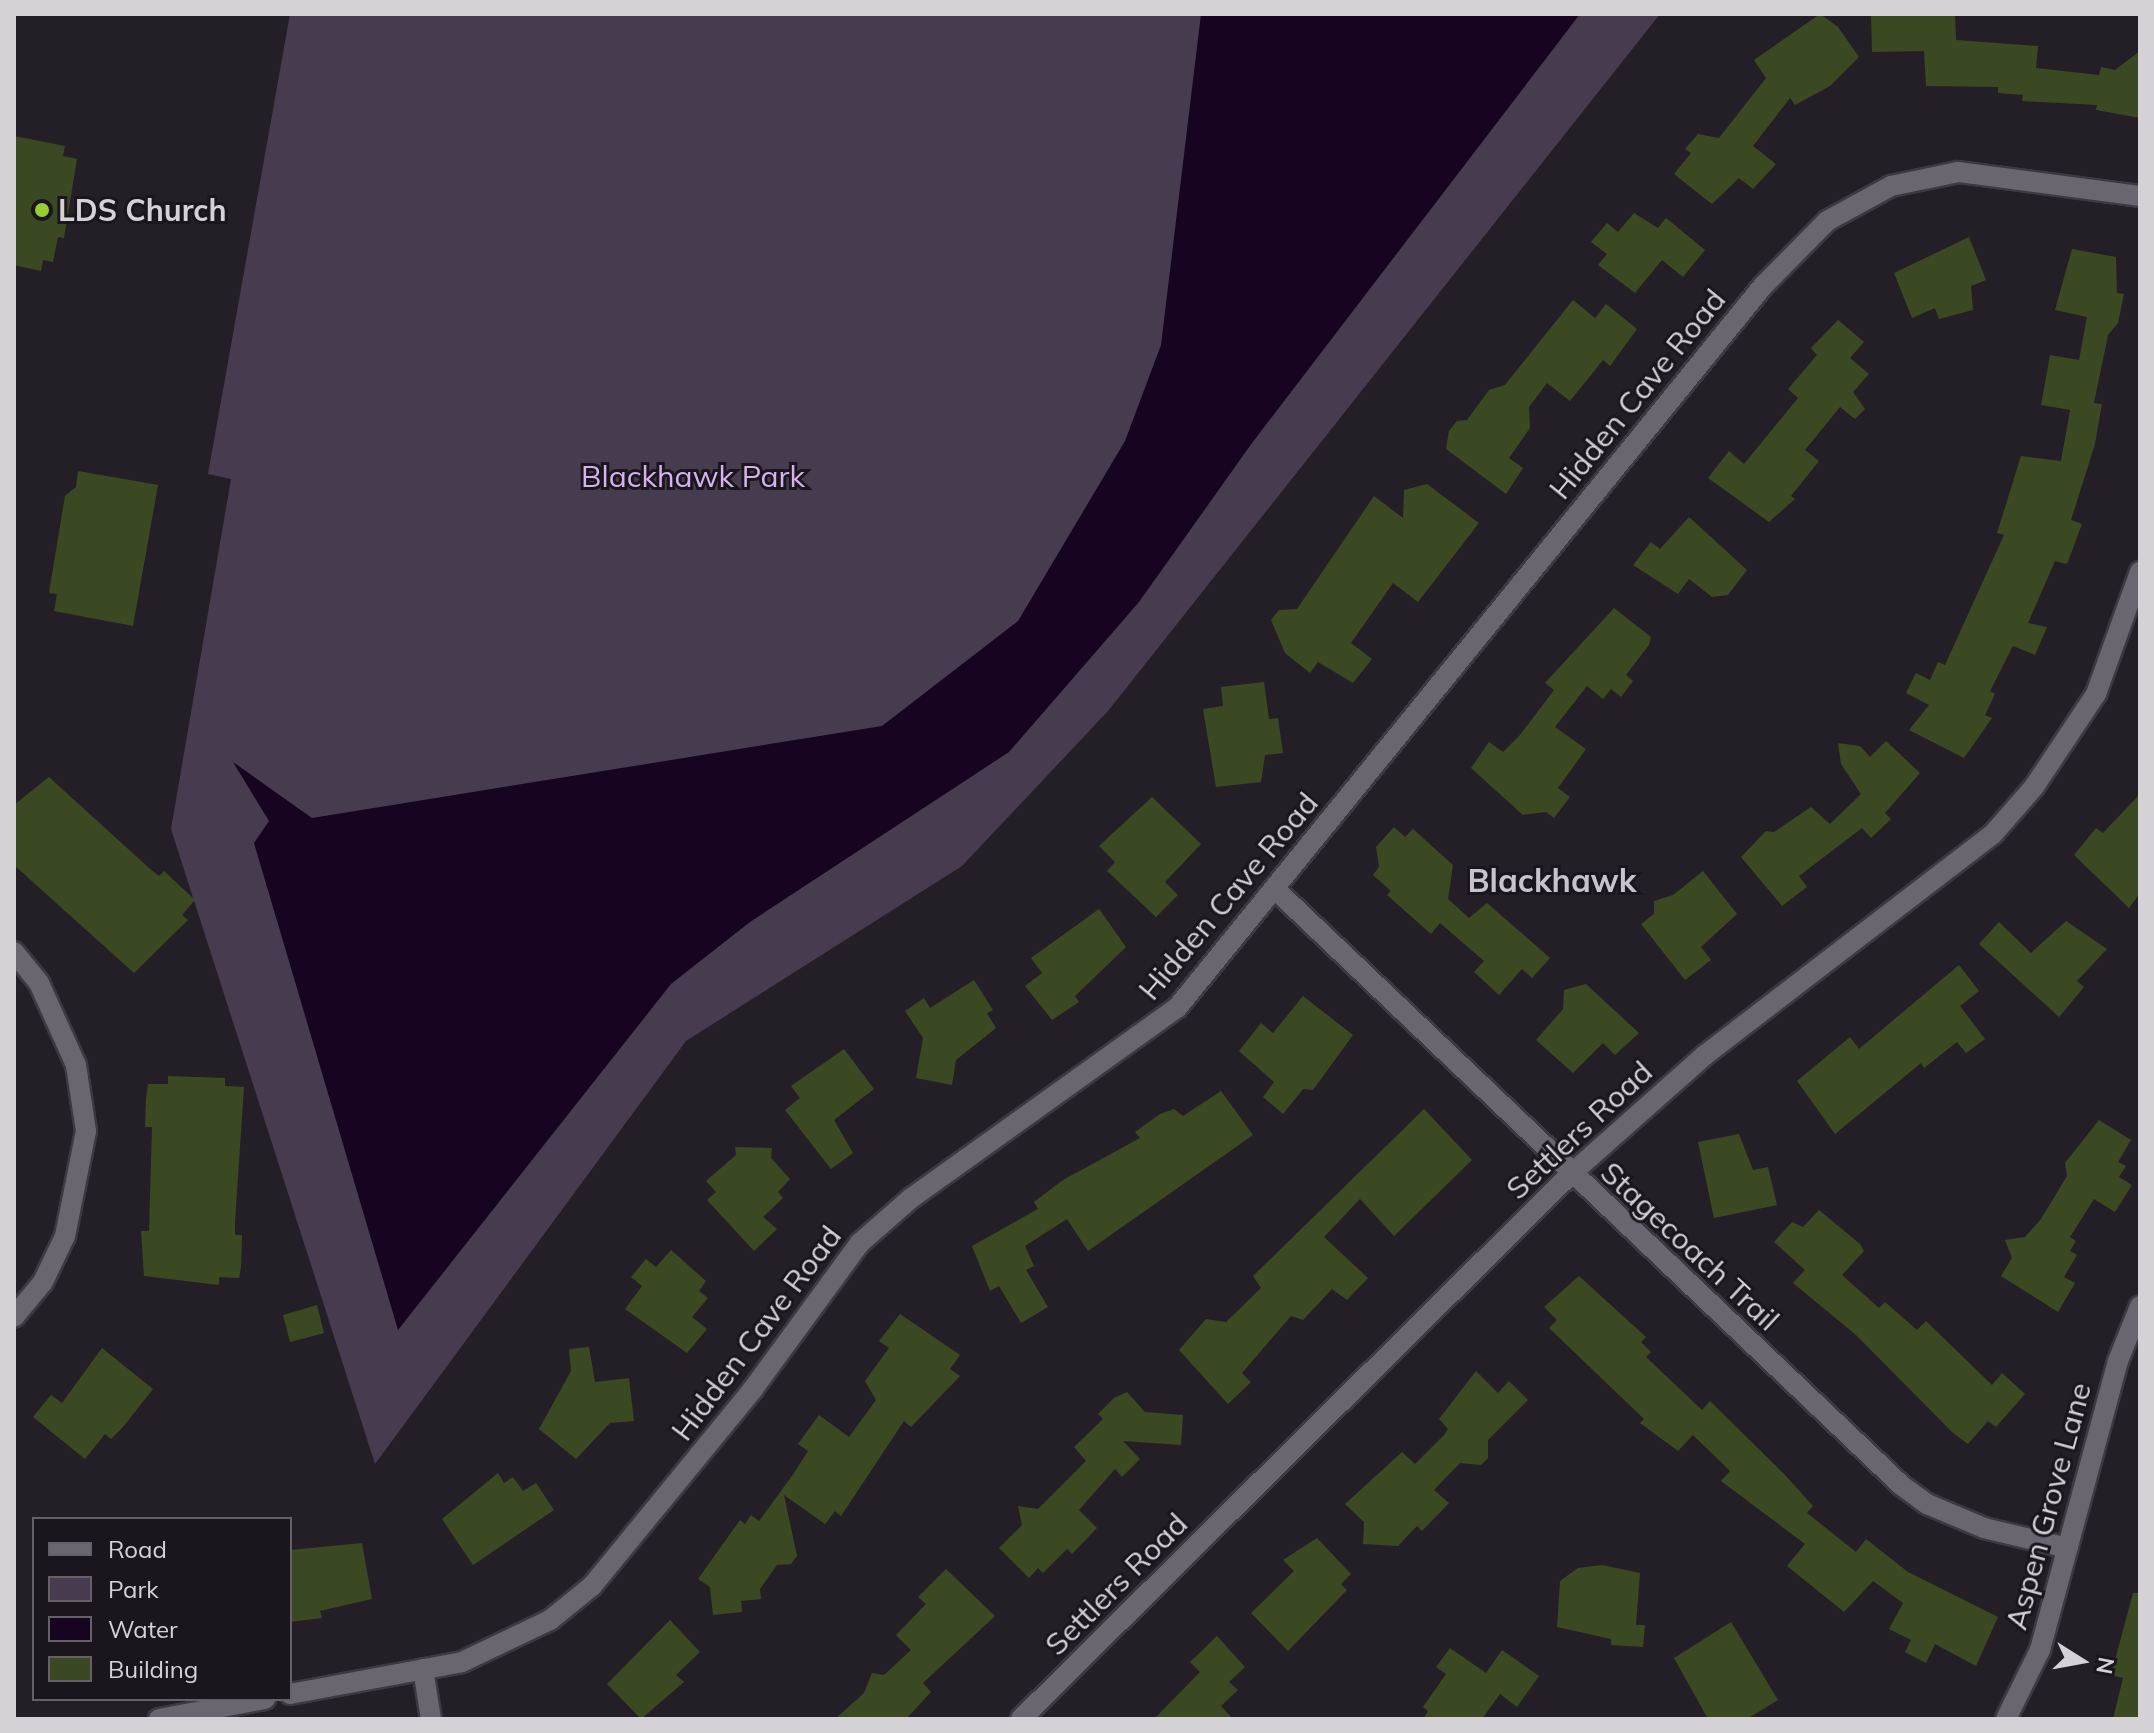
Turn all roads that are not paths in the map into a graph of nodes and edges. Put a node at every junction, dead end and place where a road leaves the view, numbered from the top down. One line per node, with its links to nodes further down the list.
1 (2140, 196): 3 (street, Hidden Cave Road)
2 (2140, 572): 5 (street, Settlers Road)
3 (1275, 889): 5 (street, Stagecoach Trail); 9 (street, Hidden Cave Road)
4 (14, 952): 7 (street)
5 (1571, 1174): 8 (street, Stagecoach Trail); 14 (street, Settlers Road)
6 (2140, 1306): 8 (street, Aspen Grove Lane)
7 (14, 1317)
8 (2068, 1548): 15 (street, Aspen Grove Lane)
9 (423, 1669): 10 (street, Hidden Cave Road); 13 (street)
10 (292, 1694)
11 (254, 1701): 12 (street)
12 (159, 1719)
13 (431, 1719)
14 (1021, 1719)
15 (2006, 1719)

